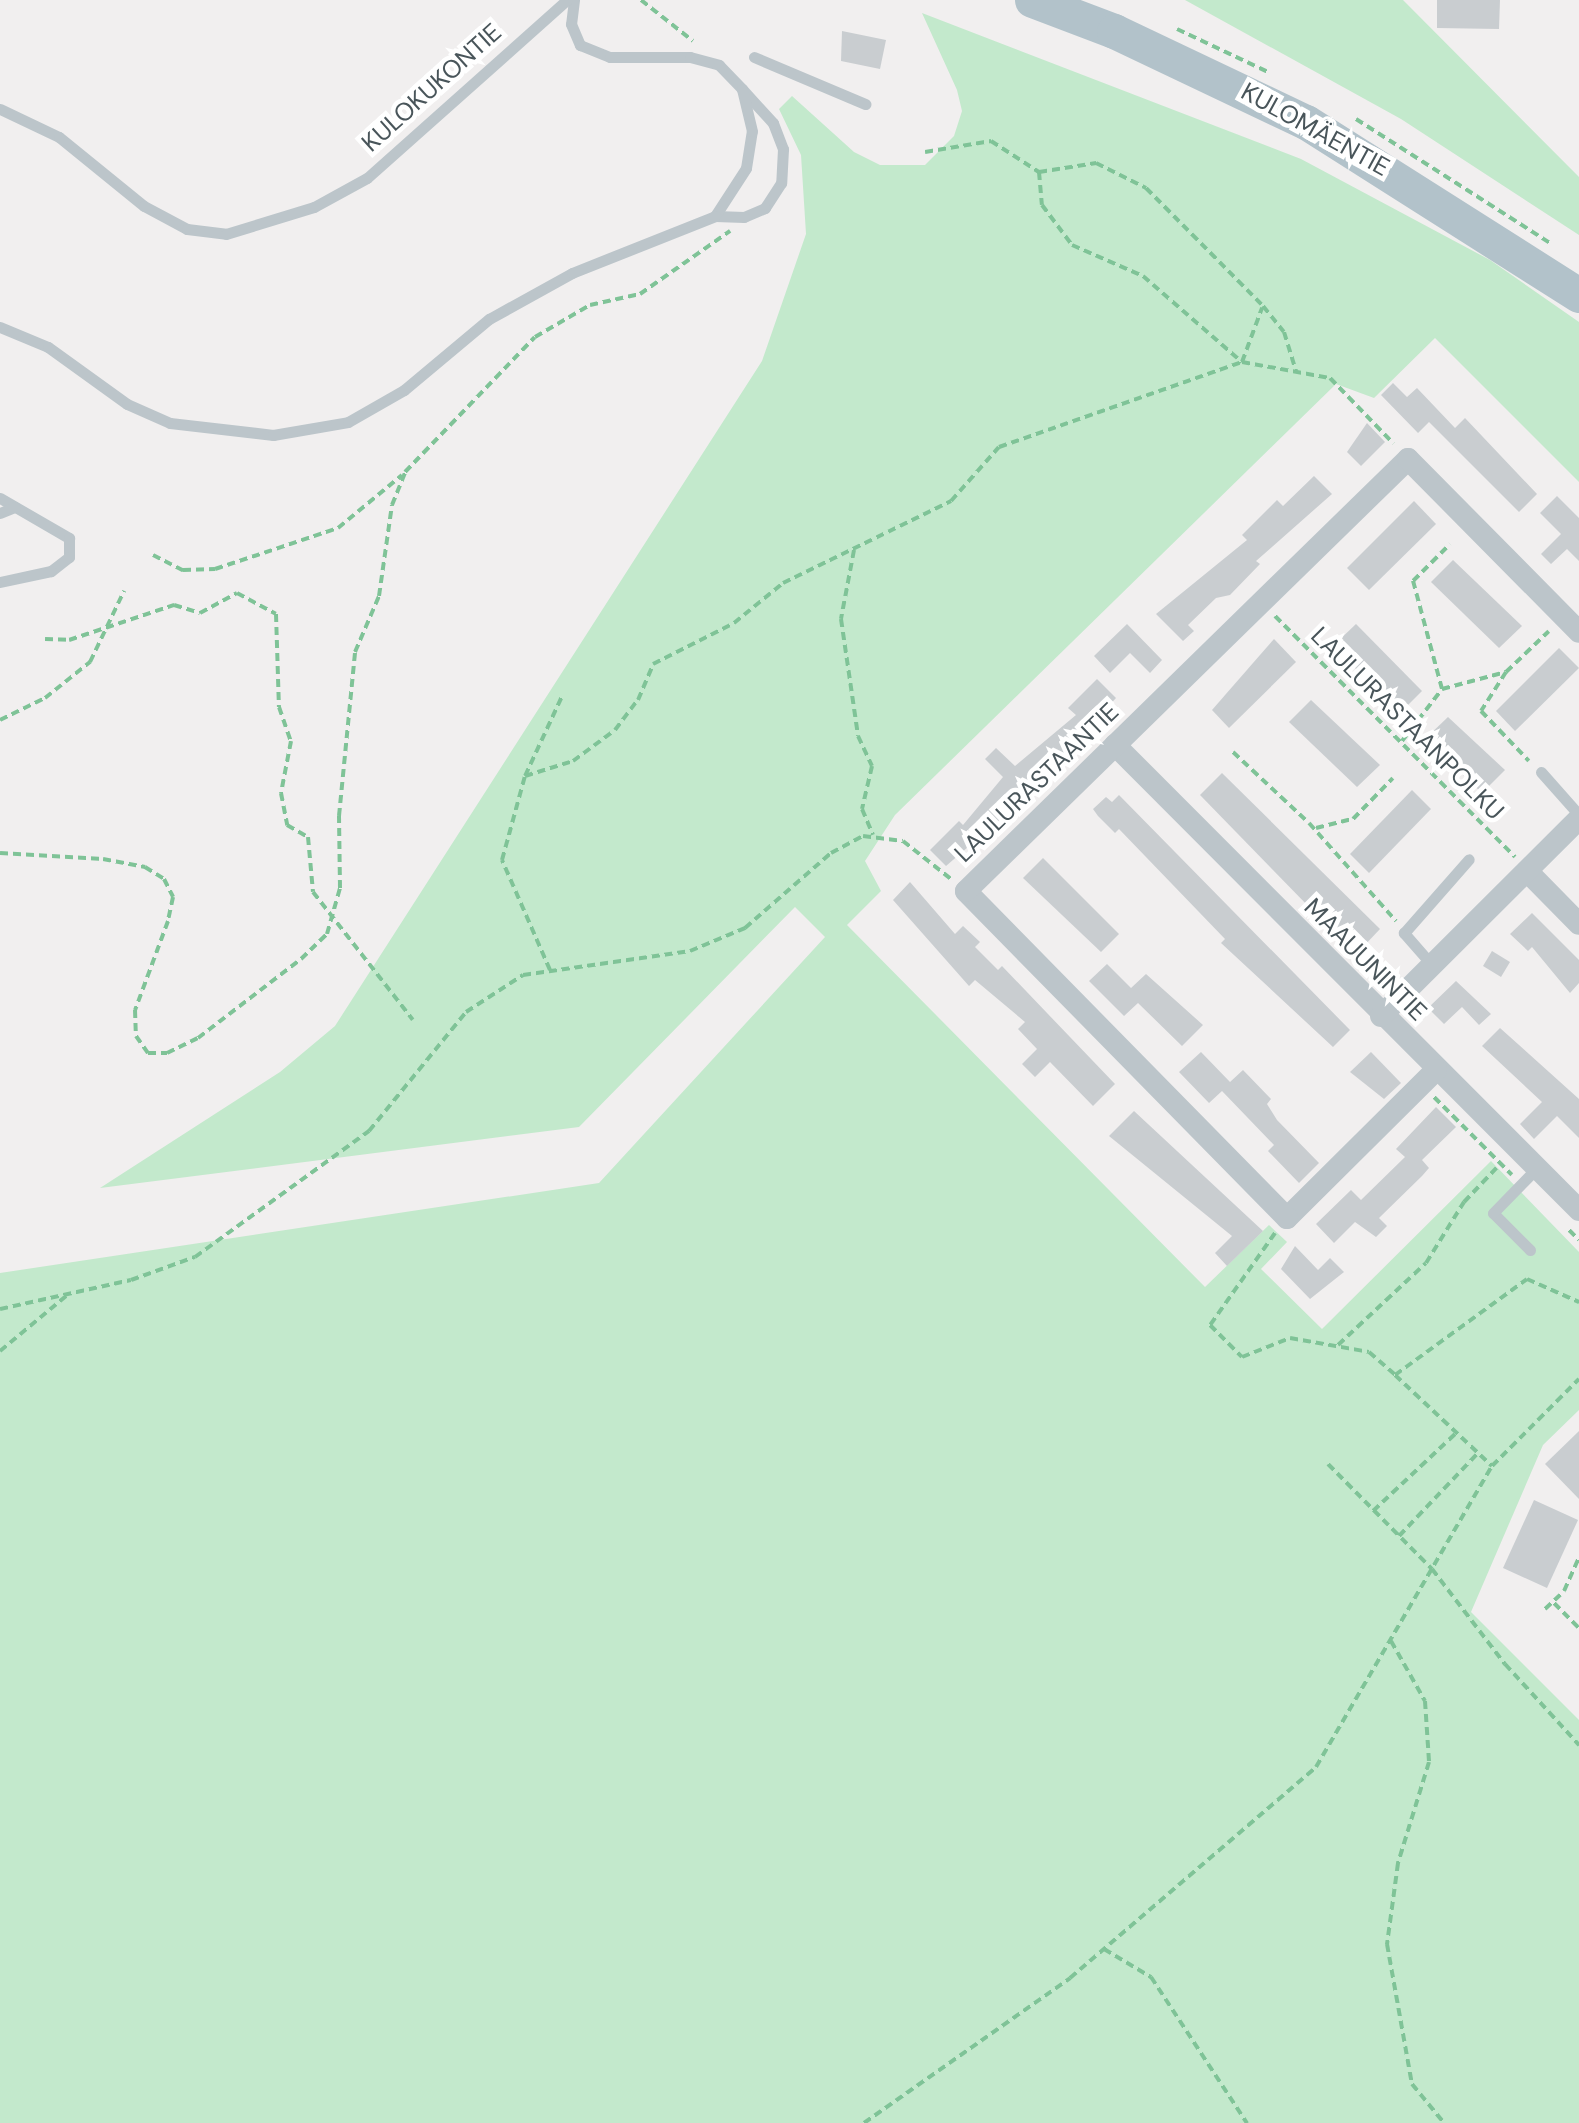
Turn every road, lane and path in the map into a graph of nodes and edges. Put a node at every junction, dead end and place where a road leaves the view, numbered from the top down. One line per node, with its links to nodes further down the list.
1 (570, 0): 5 (lane); 8 (lane, KULOKUKONTIE)
2 (641, 0): 5 (path)
3 (1032, 0): 13 (main road, KULOMÄENTIE)
4 (754, 57): 7 (lane)
5 (718, 65): 6 (lane)
6 (742, 89): 11 (lane); 12 (lane)
7 (866, 104)
8 (0, 109)
9 (925, 152): 10 (path)
10 (1039, 172): 14 (path); 16 (path)
11 (715, 216): 12 (lane); 15 (lane)
12 (744, 217): 19 (path)
13 (1579, 295)
14 (1262, 306): 16 (path); 17 (path)
15 (0, 327)
16 (1242, 362): 17 (path); 24 (path)
17 (1296, 370): 18 (path)
18 (1408, 459): 28 (street, LAULURASTAANTIE); 31 (street)
19 (405, 472): 25 (path); 50 (path)
20 (0, 498): 21 (lane)
21 (15, 507): 22 (lane); 26 (lane)
22 (0, 514)
23 (1450, 544): 34 (path)
24 (854, 549): 41 (path); 45 (path)
25 (154, 555)
26 (0, 582)
27 (124, 592): 29 (path)
28 (1260, 602): 37 (path, LAULURASTAANPOLKU); 38 (street, LAULURASTAANTIE)
29 (108, 624): 32 (path); 36 (path); 50 (path)
30 (1554, 626): 33 (path)
31 (1579, 632)
32 (45, 640)
33 (1506, 672): 34 (path); 40 (path)
34 (1442, 689): 37 (path)
35 (563, 694): 41 (path)
36 (0, 720)
37 (1401, 742): 48 (path, LAULURASTAANPOLKU)
38 (1115, 745): 49 (street, LAULURASTAANTIE); 55 (street, MAAUUNINTIE)
39 (1233, 752): 44 (path)
40 (1541, 772): 43 (lane)
41 (525, 776): 54 (path)
42 (1393, 778): 44 (path)
43 (1579, 817): 48 (street)
44 (1314, 828): 52 (path)
45 (873, 836): 49 (path); 54 (path)
46 (0, 853): 50 (path)
47 (1470, 859): 52 (lane)
48 (1527, 871): 51 (street); 53 (street)
49 (966, 891): 61 (street, LAULURASTAANTIE)
50 (332, 916): 56 (path)
51 (1579, 924)
52 (1404, 932): 53 (lane)
53 (1432, 966): 55 (street)
54 (550, 970): 63 (path)
55 (1381, 1016): 57 (street, MAAUUNINTIE)
56 (414, 1020)
57 (1436, 1070): 59 (street, MAAUUNINTIE); 61 (street)
58 (1500, 1164): 66 (path)
59 (1535, 1170): 60 (street, MAAUUNINTIE); 62 (lane)
60 (1579, 1210)
61 (1287, 1218): 66 (path)
62 (1530, 1250)
63 (67, 1296): 65 (path); 67 (path)
64 (1579, 1302): 68 (path)
65 (0, 1309)
66 (1338, 1344): 68 (path)
67 (0, 1351)
68 (1395, 1375): 70 (path)
69 (1579, 1379): 73 (path)
70 (1456, 1433): 71 (path); 74 (path)
71 (1478, 1453): 73 (path); 75 (path)
72 (1328, 1464): 74 (path)
73 (1492, 1466): 77 (path)
74 (1373, 1511): 75 (path)
75 (1399, 1536): 77 (path)
76 (1579, 1557): 78 (path)
77 (1432, 1569): 81 (path); 82 (path)
78 (1553, 1602): 79 (path); 80 (path)
79 (1545, 1609)
80 (1579, 1628)
81 (1390, 1639): 83 (path); 86 (path)
82 (1579, 1744)
83 (1104, 1949): 84 (path); 85 (path)
84 (864, 2123)
85 (1247, 2123)
86 (1444, 2123)

